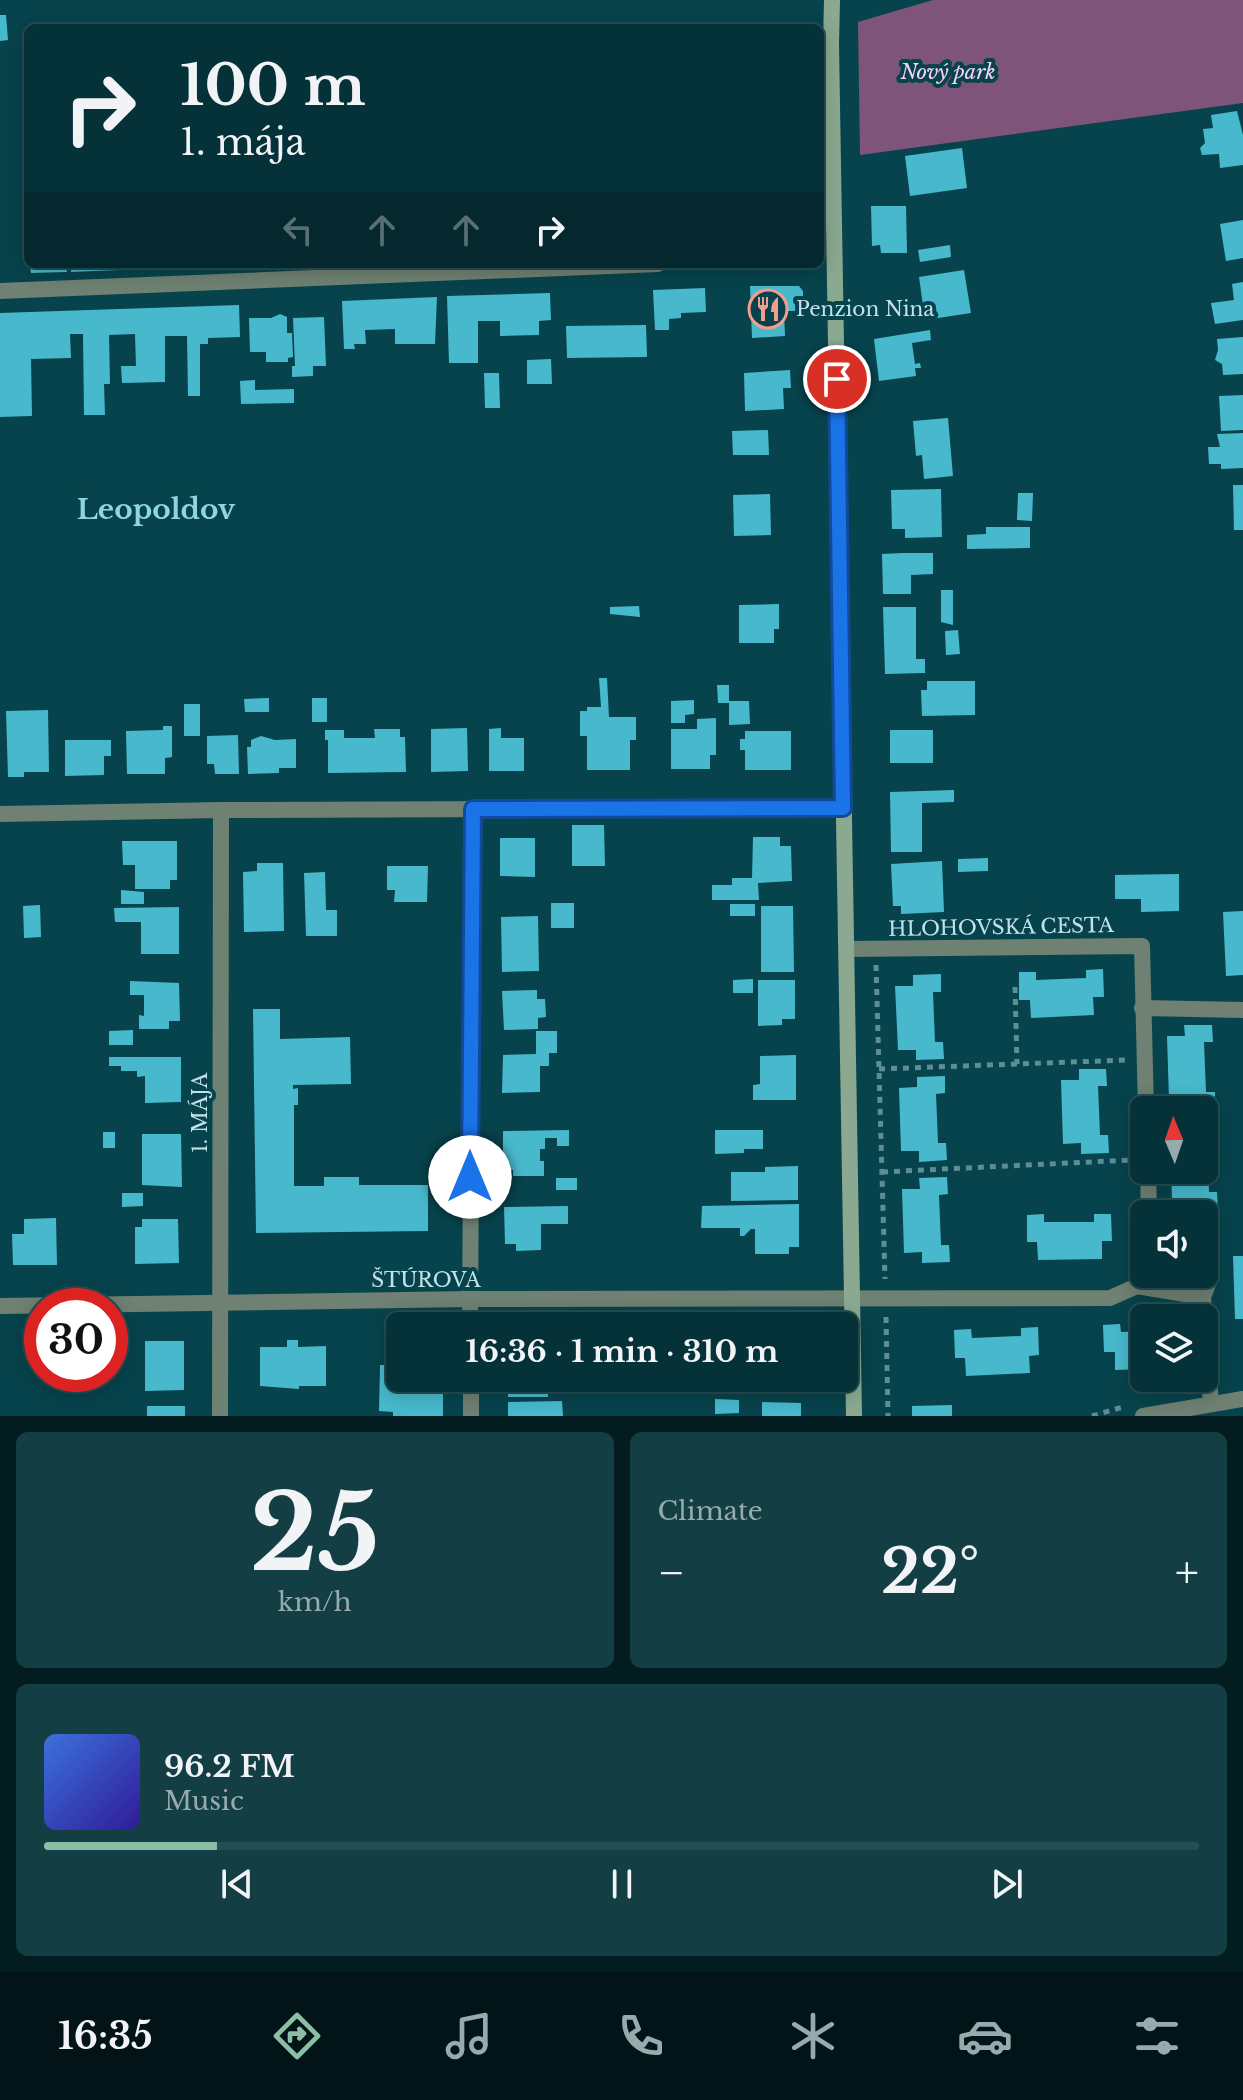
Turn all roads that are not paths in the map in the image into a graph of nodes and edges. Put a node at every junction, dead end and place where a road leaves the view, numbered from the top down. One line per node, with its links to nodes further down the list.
1 (832, 0): 2 (street)
2 (828, 257): 5 (street)
3 (561, 268): 4 (street)
4 (0, 291)
5 (843, 808): 6 (street); 9 (street)
6 (473, 809): 7 (street); 17 (street)
7 (221, 810): 8 (street); 19 (street, 1. MÁJA)
8 (0, 814)
9 (847, 949): 10 (street, HLOHOVSKÁ CESTA); 18 (street)
10 (1142, 1008): 11 (street); 12 (street, HLOHOVSKÁ CESTA)
11 (1243, 1010)
12 (1145, 1096)
13 (1130, 1286): 18 (street)
14 (1170, 1288): 16 (street)
15 (1207, 1288): 16 (street)
16 (1203, 1297): 24 (street)
17 (470, 1299): 18 (street, ŠTÚROVA); 19 (street, ŠTÚROVA); 21 (street)
18 (852, 1299): 27 (street)
19 (219, 1301): 20 (street, ŠTÚROVA); 25 (street, 1. MÁJA)
20 (0, 1306)
21 (470, 1312)
22 (471, 1392): 26 (street)
23 (1243, 1399): 24 (street)
24 (1211, 1404): 28 (street)
25 (220, 1416)
26 (471, 1416)
27 (854, 1416)
28 (1143, 1416)

